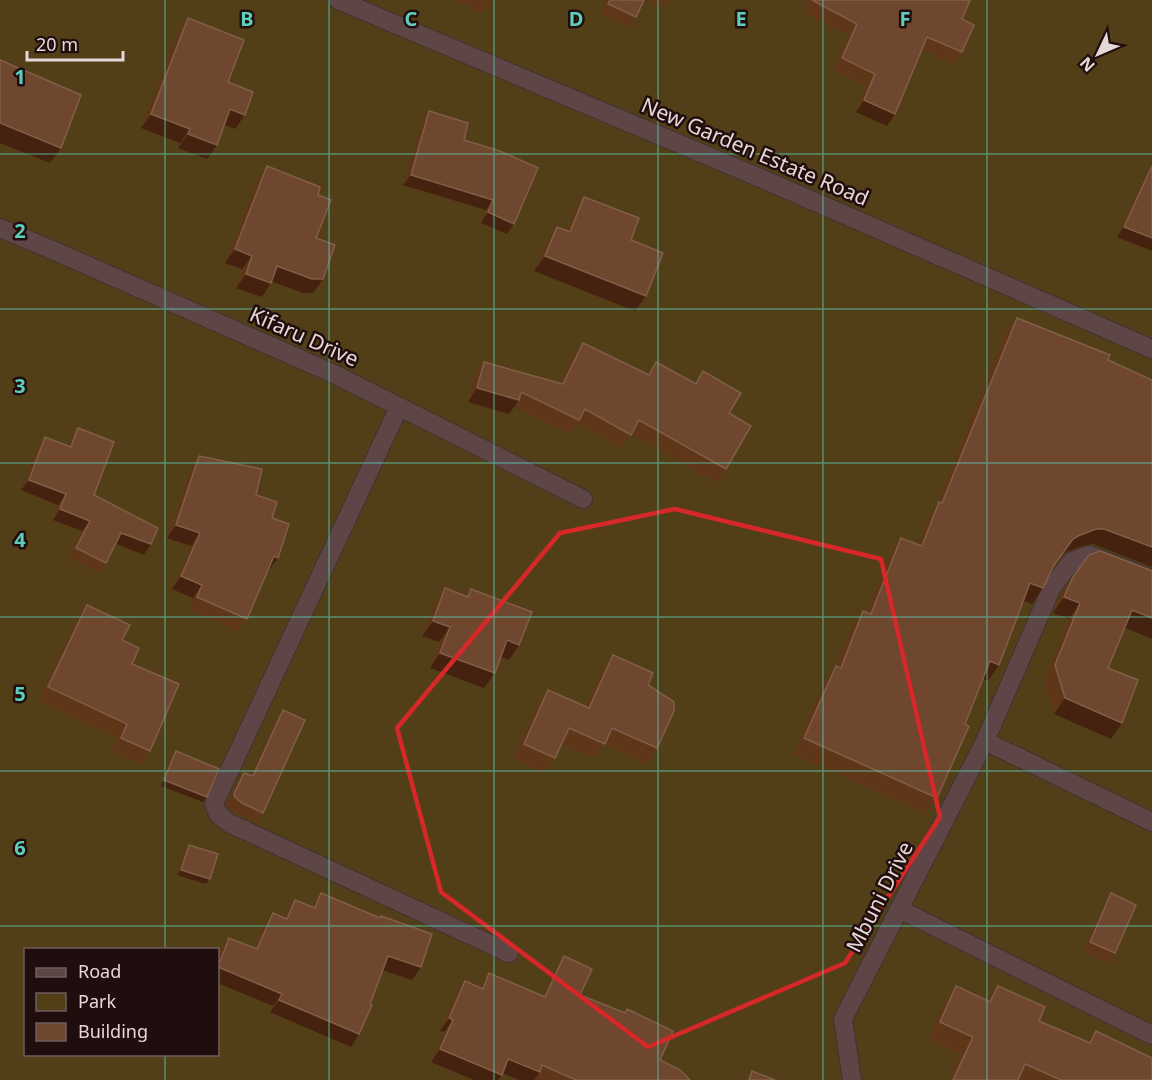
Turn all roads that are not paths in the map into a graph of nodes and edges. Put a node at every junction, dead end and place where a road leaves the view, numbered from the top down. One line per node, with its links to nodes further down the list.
1 (338, 0): 3 (street, New Garden Estate Road)
2 (0, 228): 4 (street, Kifaru Drive)
3 (1152, 349)
4 (399, 407): 5 (street, Kifaru Drive); 10 (street)
5 (583, 499)
6 (1152, 579): 7 (street, Mbuni Drive)
7 (985, 741): 8 (street); 9 (street, Mbuni Drive)
8 (1152, 822)
9 (899, 909): 11 (street); 12 (street, Mbuni Drive)
10 (509, 953)
11 (1152, 1035)
12 (852, 1080)

